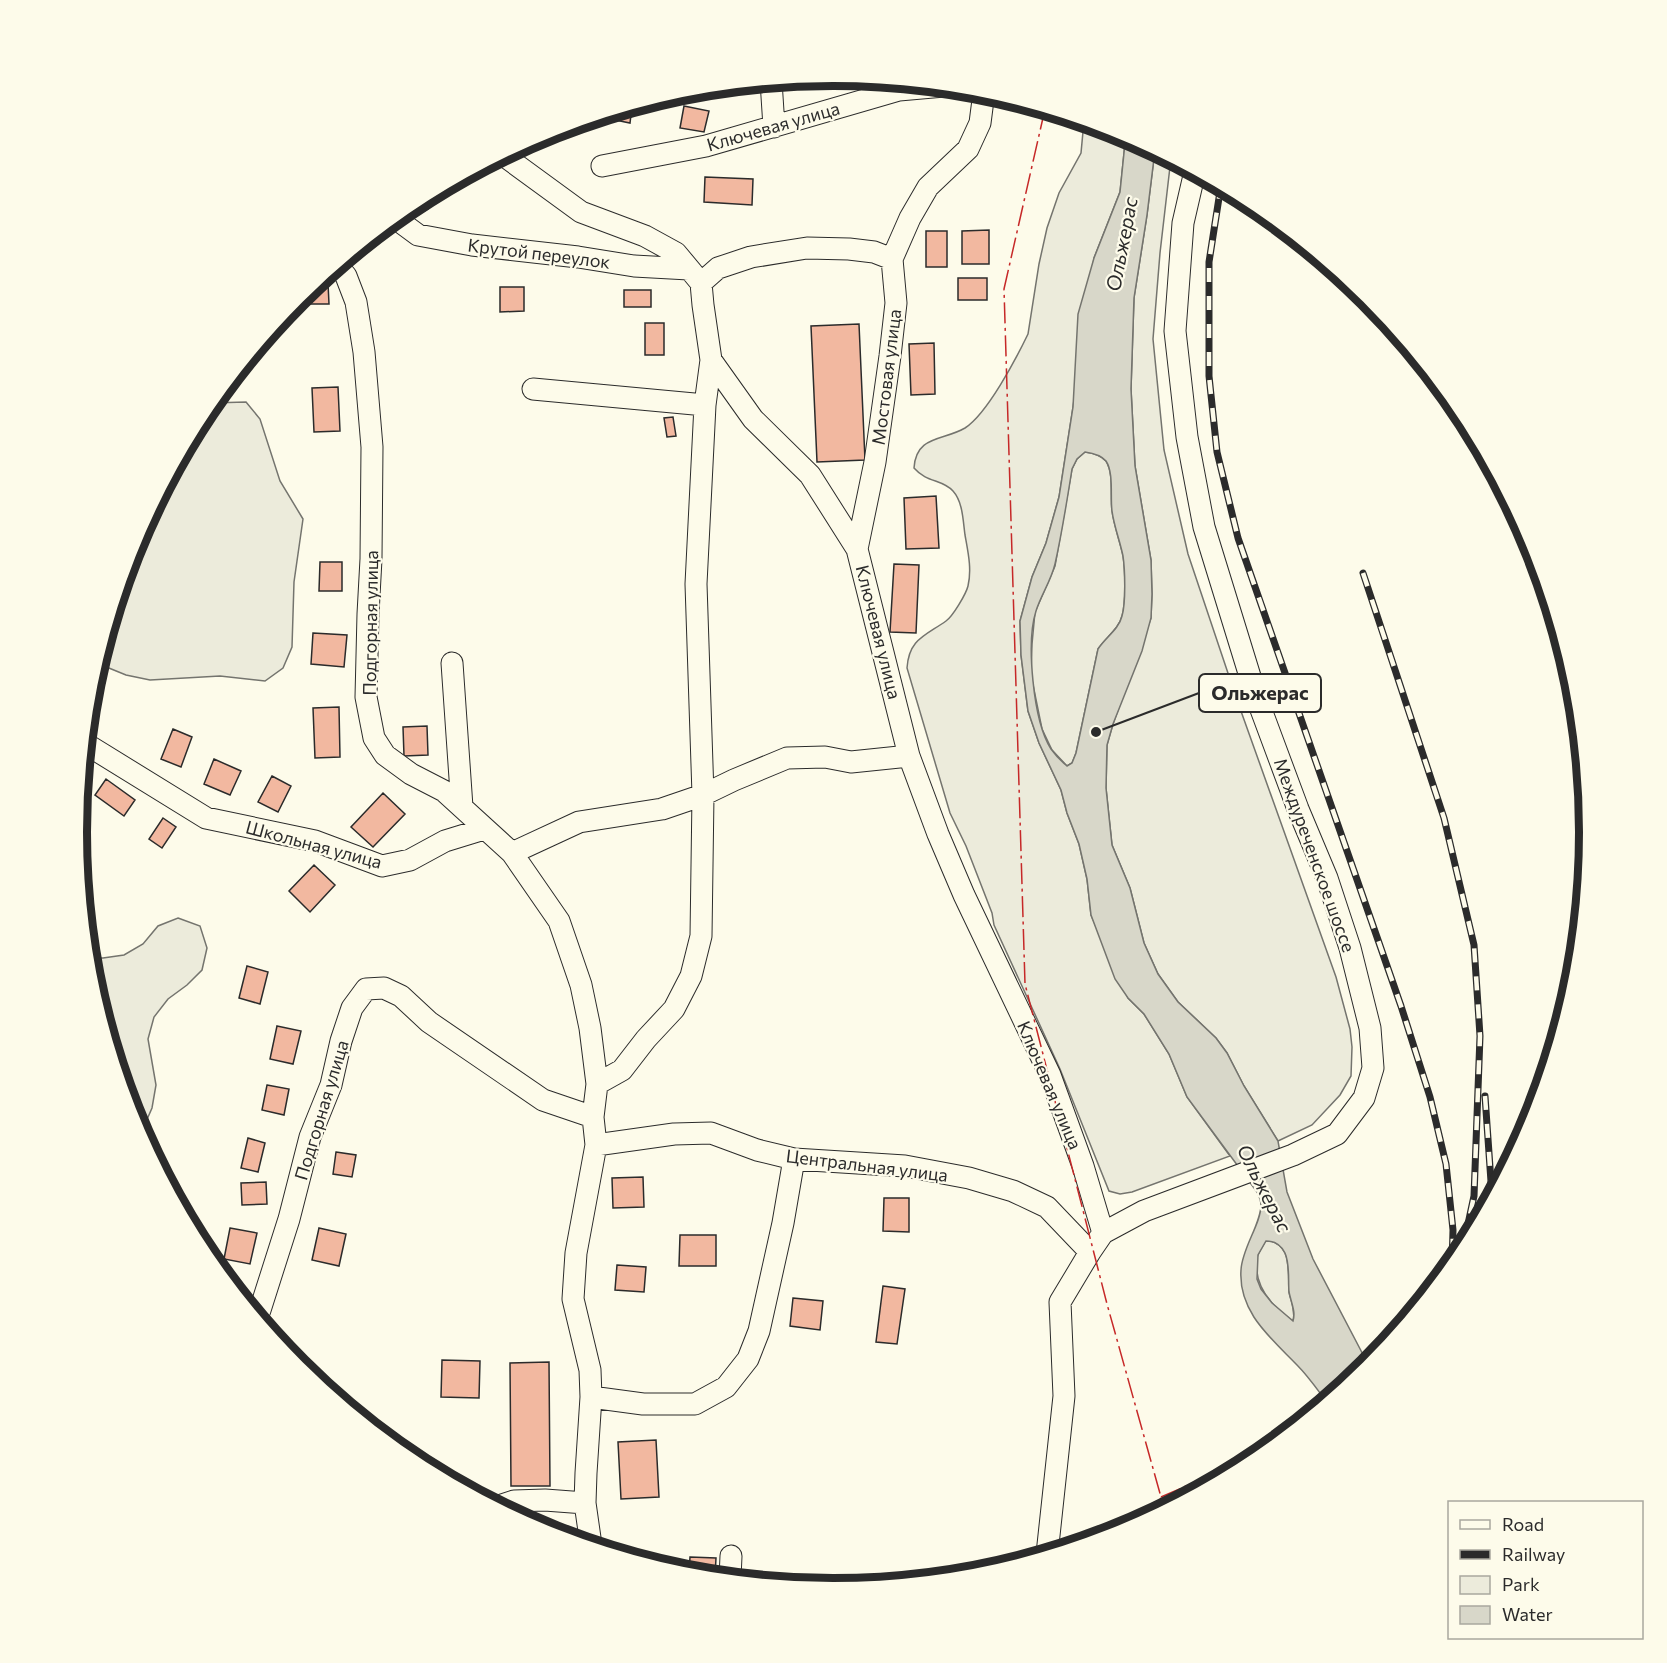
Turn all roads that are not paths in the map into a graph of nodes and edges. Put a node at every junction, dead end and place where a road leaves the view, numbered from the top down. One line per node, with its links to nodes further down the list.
1 (771, 88): 4 (street)
2 (906, 89): 4 (street, Ключевая улица)
3 (983, 101): 9 (street)
4 (774, 127): 6 (street, Ключевая улица)
5 (509, 160): 11 (street)
6 (602, 166)
7 (1193, 178): 27 (street, Междуреченское шоссе)
8 (402, 223): 11 (street, Крутой переулок)
9 (892, 259): 11 (street); 15 (street, Мостовая улица)
10 (342, 271): 20 (street, Подгорная улица)
11 (695, 276): 12 (street, Ключевая улица)
12 (711, 360): 14 (street); 15 (street, Ключевая улица)
13 (533, 389): 14 (street)
14 (705, 405): 19 (street)
15 (857, 549): 18 (street, Ключевая улица)
16 (452, 663): 20 (street)
17 (93, 748): 21 (street, Школьная улица)
18 (909, 756): 19 (street); 27 (street, Ключевая улица)
19 (703, 795): 22 (street); 23 (street)
20 (462, 807): 21 (street, Подгорная улица)
21 (484, 829): 22 (street, Подгорная улица)
22 (512, 853): 23 (street, Подгорная улица)
23 (597, 1084): 24 (street, Подгорная улица)
24 (593, 1117): 25 (street, Подгорная улица); 29 (street, Подгорная улица)
25 (596, 1145): 26 (street, Центральная улица); 30 (street)
26 (794, 1159): 28 (street, Центральная улица); 30 (street)
27 (1103, 1233): 28 (street, Междуреченское шоссе)
28 (1090, 1252): 34 (street, Междуреченское шоссе)
29 (261, 1309)
30 (591, 1397): 32 (street)
31 (508, 1503): 32 (street)
32 (585, 1503): 33 (street)
33 (590, 1536)
34 (1048, 1546)
35 (731, 1556): 36 (street)
36 (730, 1570)

